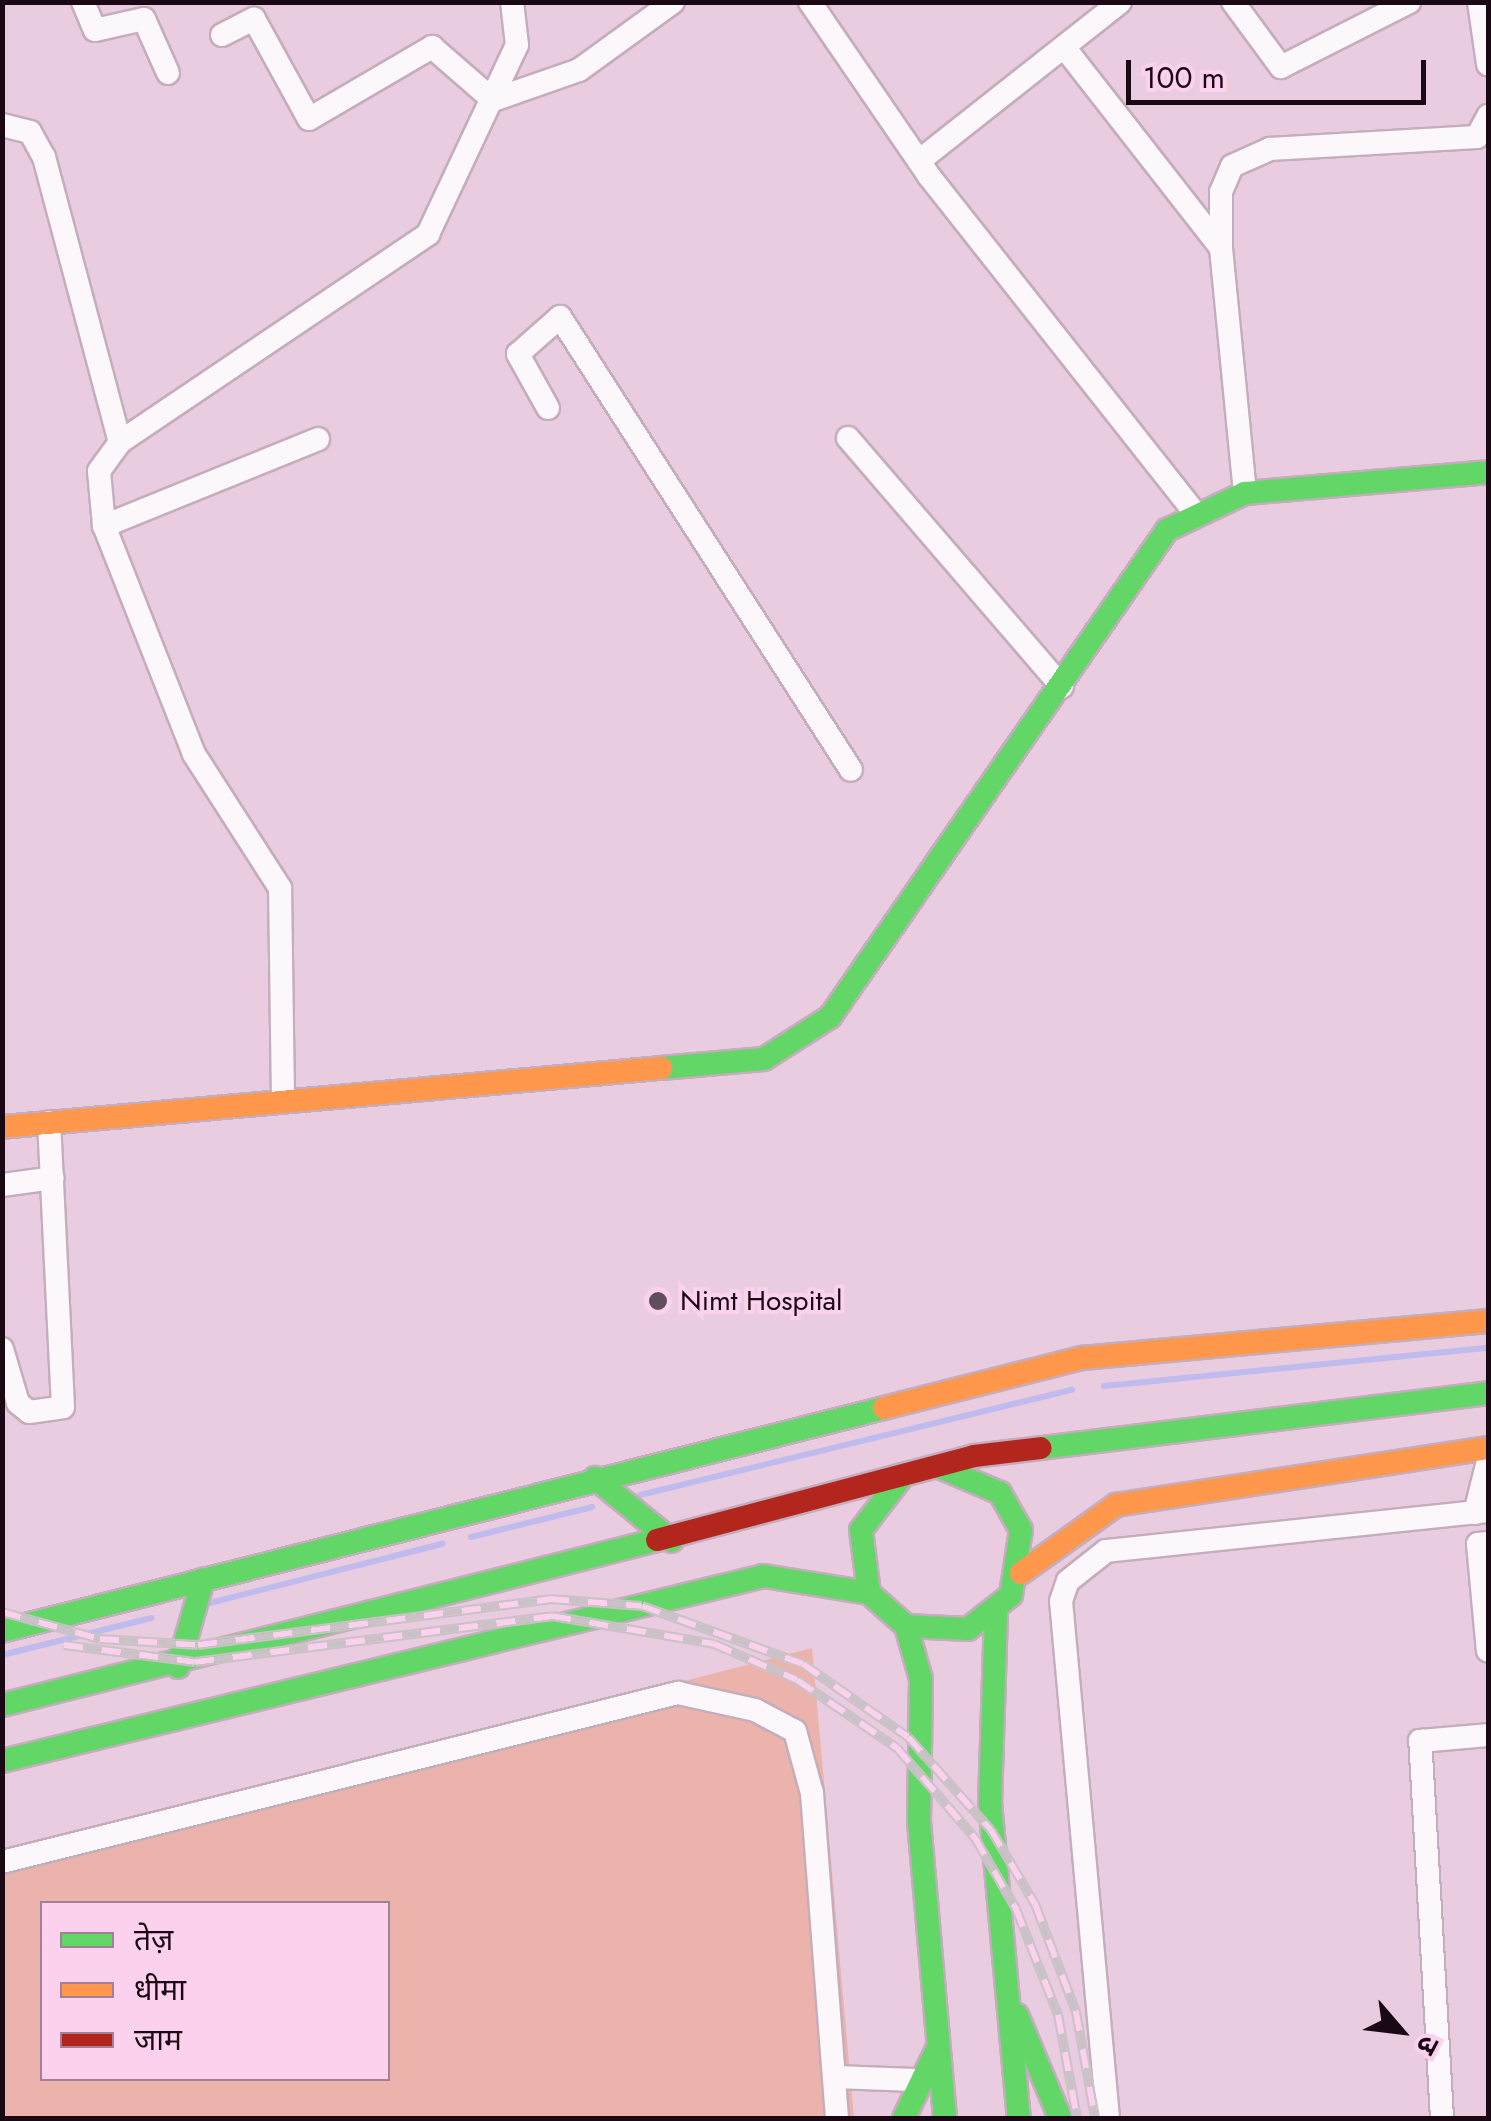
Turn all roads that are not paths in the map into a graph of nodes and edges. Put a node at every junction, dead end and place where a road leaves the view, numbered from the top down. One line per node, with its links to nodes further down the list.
1 (83, 2): 12 (street)
2 (512, 2): 13 (street)
3 (672, 2): 13 (street)
4 (810, 2): 16 (street)
5 (1120, 2): 10 (street)
6 (1233, 2): 7 (street)
7 (1409, 2)
8 (1479, 2): 11 (street)
9 (222, 36): 13 (street)
10 (1064, 47): 16 (street); 17 (street)
11 (1488, 64)
12 (168, 74)
13 (492, 100): 21 (street)
14 (2, 125): 21 (street)
15 (1485, 129): 17 (street)
16 (919, 161): 24 (street)
17 (1221, 248): 23 (street)
18 (548, 408): 27 (street)
19 (848, 438): 26 (street)
20 (318, 439): 25 (street)
21 (120, 442): 25 (street)
22 (1488, 472): 23 (street)
23 (1245, 494): 24 (street)
24 (1193, 510): 26 (street)
25 (104, 526): 28 (street)
26 (1062, 687): 28 (street)
27 (851, 770)
28 (283, 1102): 29 (street)
29 (49, 1122): 30 (street); 31 (street)
30 (2, 1126)
31 (53, 1178): 32 (street); 34 (street)
32 (2, 1185)
33 (1488, 1320): 39 (street)
34 (2, 1349)
35 (1488, 1393): 38 (street)
36 (1488, 1448): 44 (street)
37 (1488, 1461): 41 (street)
38 (942, 1468): 40 (street); 44 (street)
39 (596, 1478): 42 (street); 45 (street)
40 (900, 1479): 42 (street); 46 (street)
41 (1481, 1512): 65 (street)
42 (672, 1541): 51 (street)
43 (1488, 1544): 50 (street)
44 (1020, 1573): 47 (street)
45 (203, 1580): 49 (street); 51 (street)
46 (869, 1593): 48 (street); 54 (street)
47 (996, 1613): 48 (street); 56 (street)
48 (906, 1626): 57 (street)
49 (2, 1631)
50 (1488, 1651)
51 (178, 1667): 52 (street)
52 (2, 1705)
53 (1488, 1736): 66 (street)
54 (2, 1761)
55 (2, 1862): 58 (street)
56 (1010, 2002): 63 (street); 64 (street)
57 (938, 2047): 59 (street); 62 (street)
58 (834, 2077): 59 (street); 60 (street)
59 (916, 2080): 61 (street)
60 (836, 2118)
61 (904, 2118)
62 (944, 2118)
63 (1019, 2118)
64 (1060, 2118)
65 (1108, 2118)
66 (1442, 2118)

